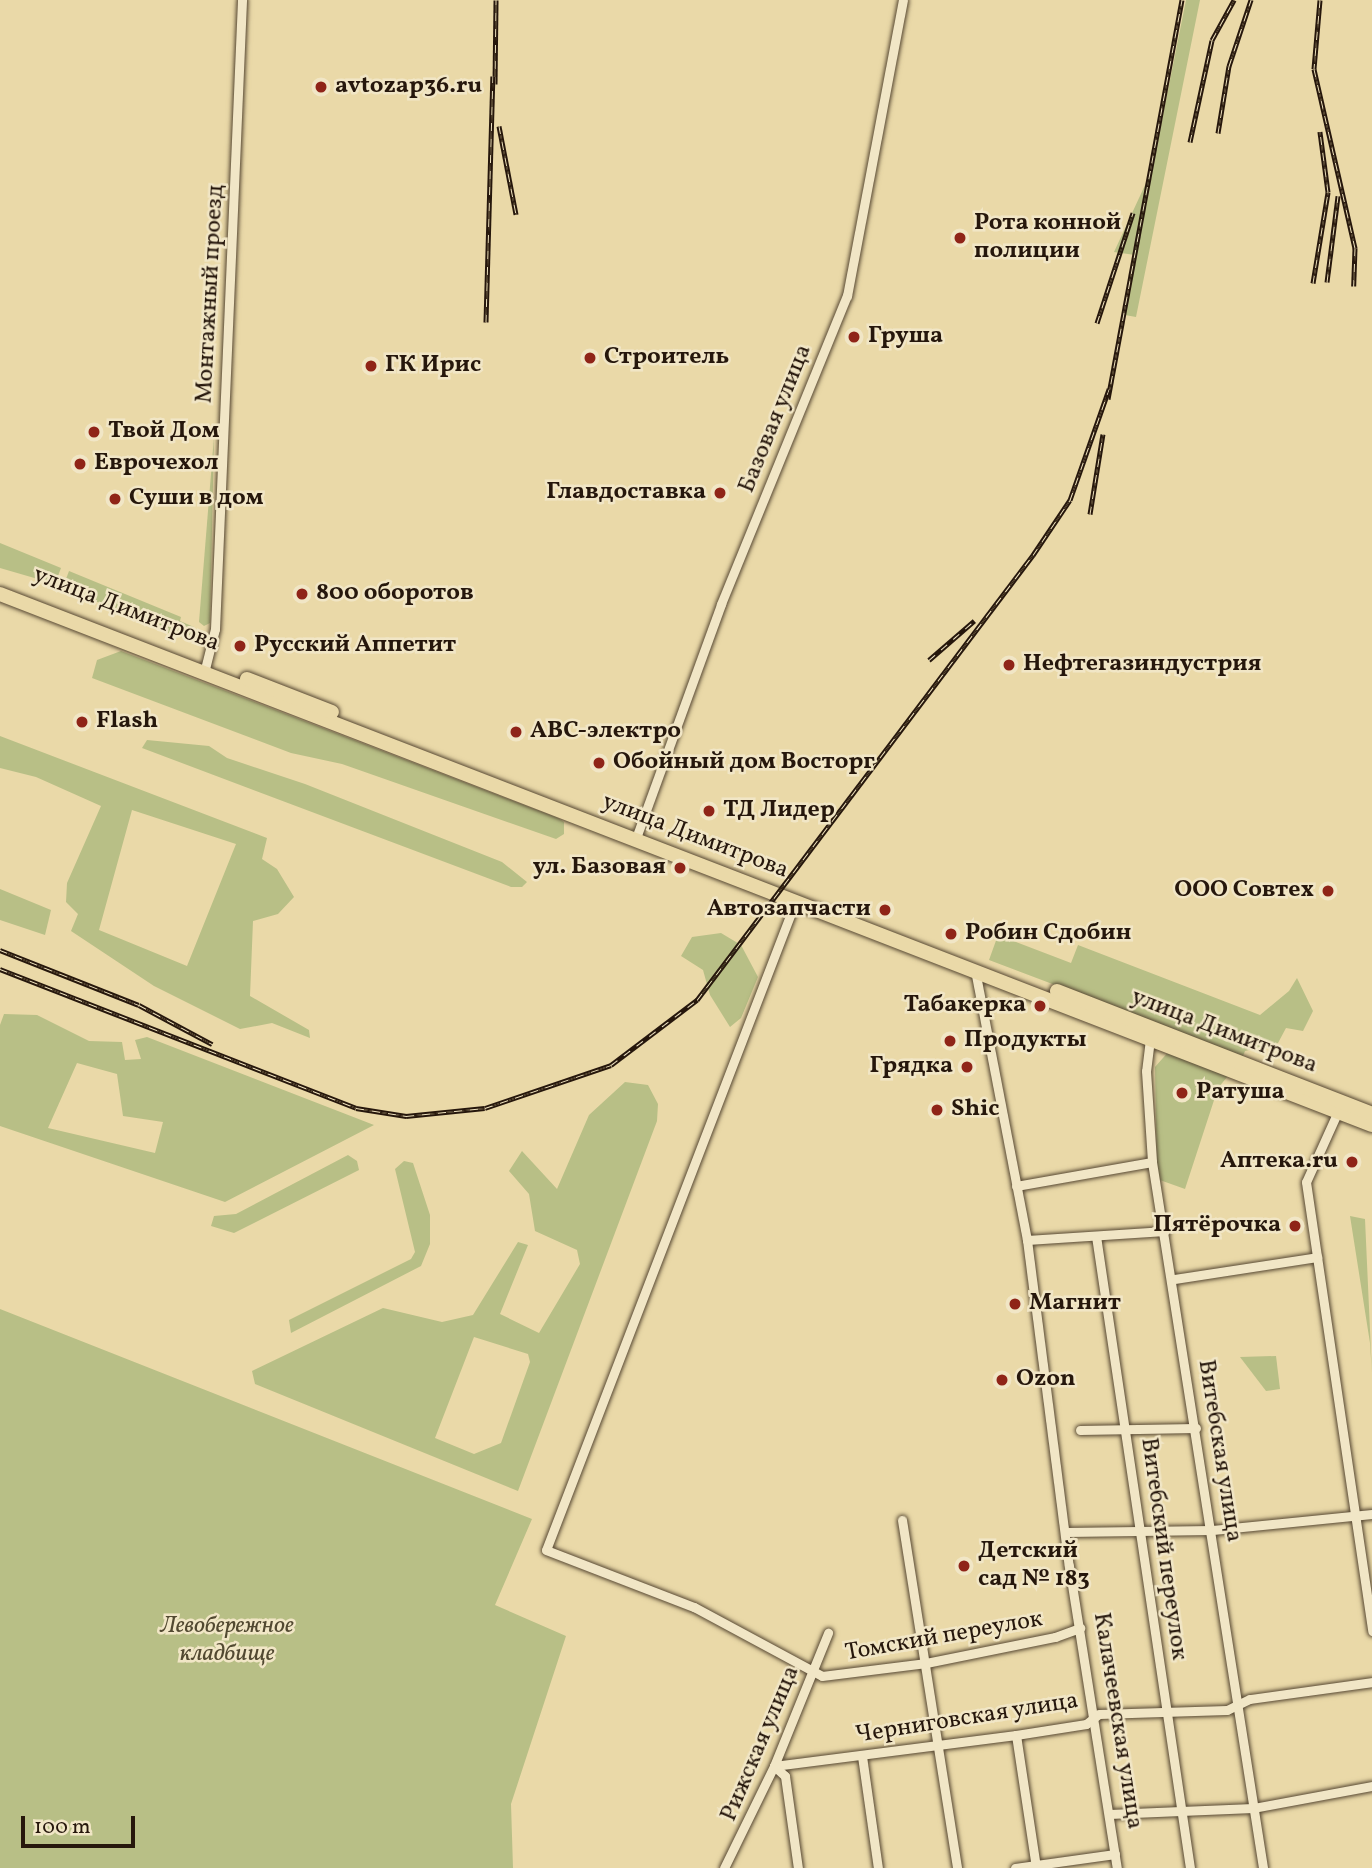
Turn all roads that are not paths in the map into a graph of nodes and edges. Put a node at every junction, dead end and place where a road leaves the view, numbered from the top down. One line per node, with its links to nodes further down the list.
1 (242, 0): 5 (street, Монтажный проезд)
2 (903, 0): 6 (street, Базовая улица)
3 (0, 586): 5 (main road, улица Димитрова)
4 (0, 594): 5 (main road, улица Димитрова)
5 (206, 670): 6 (main road, улица Димитрова)
6 (637, 834): 7 (main road, улица Димитрова); 8 (main road, улица Димитрова)
7 (796, 900): 8 (main road, улица Димитрова); 33 (street)
8 (976, 964): 9 (main road, улица Димитрова); 10 (main road, улица Димитрова); 14 (street, Калачеевская улица)
9 (1150, 1040): 10 (main road, улица Димитрова); 13 (street, Витебская улица)
10 (1340, 1107): 11 (main road, улица Димитрова); 12 (main road, улица Димитрова); 18 (street)
11 (1372, 1114)
12 (1372, 1125)
13 (1153, 1162): 14 (street); 15 (street, Витебская улица)
14 (1017, 1186): 17 (street, Калачеевская улица)
15 (1165, 1231): 16 (street); 19 (street, Витебская улица)
16 (1096, 1236): 17 (street); 22 (street, Витебский переулок)
17 (1027, 1240): 27 (street, Калачеевская улица)
18 (1317, 1257): 19 (street); 24 (street)
19 (1174, 1279): 20 (street, Витебская улица)
20 (1196, 1428): 22 (street); 26 (street, Витебская улица)
21 (1080, 1430): 22 (street)
22 (1126, 1430): 28 (street, Витебский переулок)
23 (1372, 1514): 24 (street)
24 (1354, 1517): 26 (street); 30 (street)
25 (902, 1520): 32 (street)
26 (1212, 1530): 28 (street); 35 (street, Витебская улица)
27 (1066, 1532): 28 (street); 29 (street, Калачеевская улица)
28 (1141, 1532): 36 (street, Витебский переулок)
29 (1080, 1628): 32 (street, Томский переулок); 37 (street, Калачеевская улица)
30 (1372, 1631)
31 (828, 1633): 33 (street, Рижская улица)
32 (926, 1663): 33 (street, Томский переулок); 39 (street)
33 (813, 1672): 41 (street, Рижская улица)
34 (1372, 1682): 35 (street, Черниговская улица)
35 (1237, 1704): 36 (street, Черниговская улица); 43 (street, Витебская улица)
36 (1168, 1711): 37 (street, Черниговская улица); 44 (street, Витебский переулок)
37 (1093, 1718): 38 (street, Черниговская улица); 45 (street, Калачеевская улица)
38 (1016, 1735): 39 (street, Черниговская улица); 47 (street)
39 (938, 1744): 40 (street, Черниговская улица); 51 (street)
40 (862, 1756): 41 (street, Черниговская улица); 50 (street)
41 (774, 1766): 48 (street, Рижская улица); 49 (street)
42 (1372, 1786): 43 (street)
43 (1253, 1808): 44 (street); 55 (street, Витебская улица)
44 (1182, 1812): 45 (street); 54 (street, Витебский переулок)
45 (1109, 1814): 46 (street, Калачеевская улица)
46 (1115, 1854): 47 (street); 53 (street, Калачеевская улица)
47 (1035, 1866): 52 (street)
48 (724, 1868)
49 (798, 1868)
50 (878, 1868)
51 (957, 1868)
52 (1015, 1868)
53 (1117, 1868)
54 (1191, 1868)
55 (1263, 1868)

